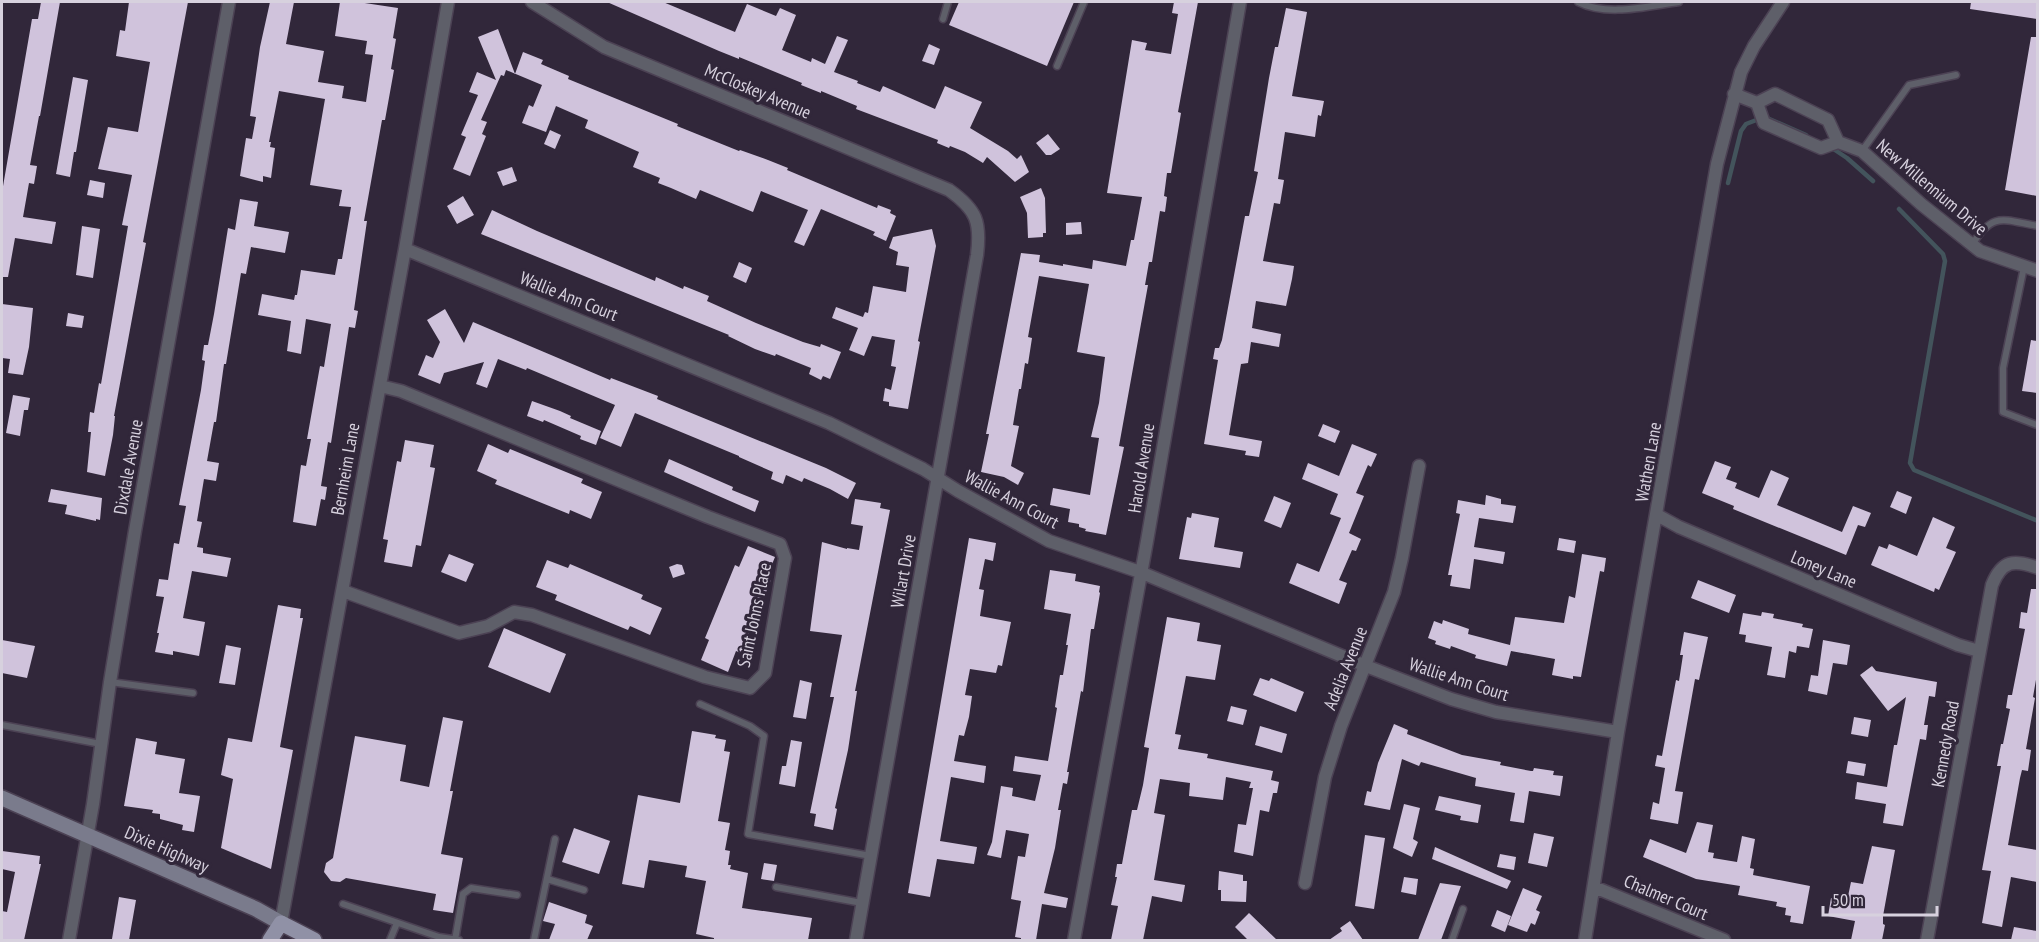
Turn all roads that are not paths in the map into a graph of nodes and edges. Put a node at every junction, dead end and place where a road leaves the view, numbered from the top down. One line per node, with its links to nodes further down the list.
1 (229, 2): 35 (street, Dixdale Avenue)
2 (448, 2): 22 (street, Bernheim Lane)
3 (532, 2): 19 (street, McCloskey Avenue)
4 (948, 2): 12 (lane)
5 (1084, 2): 13 (lane)
6 (1240, 2): 31 (street, Harold Avenue)
7 (1578, 2): 11 (lane)
8 (1622, 2): 11 (lane)
9 (1679, 2): 11 (lane)
10 (1783, 2): 15 (street, Wathen Lane)
11 (1614, 8)
12 (943, 19)
13 (1058, 66)
14 (1956, 75): 18 (lane)
15 (1734, 94): 16 (street); 29 (street, Wathen Lane)
16 (1757, 103): 17 (street, New Millennium Drive); 17 (street)
17 (1838, 142): 18 (street, New Millennium Drive)
18 (1862, 151): 21 (street, New Millennium Drive)
19 (971, 210): 28 (street, Wilart Drive)
20 (2037, 226): 21 (lane)
21 (1972, 245): 23 (street, New Millennium Drive)
22 (405, 249): 25 (street, Bernheim Lane); 28 (street, Wallie Ann Court)
23 (2024, 267): 24 (street, New Millennium Drive); 26 (lane)
24 (2037, 271)
25 (380, 386): 32 (street, Bernheim Lane); 32 (street, Saint Johns Place)
26 (2037, 425)
27 (1419, 466): 34 (street, Adelia Avenue)
28 (938, 478): 31 (street, Wallie Ann Court); 44 (street, Wilart Drive)
29 (1657, 515): 33 (street, Loney Lane); 39 (street, Wathen Lane)
30 (2037, 568): 33 (street, Kennedy Road)
31 (1140, 572): 34 (street, Wallie Ann Court); 63 (street, Harold Avenue)
32 (343, 591): 54 (street, Bernheim Lane)
33 (1979, 651): 67 (street, Kennedy Road)
34 (1366, 666): 39 (street, Wallie Ann Court); 46 (street, Adelia Avenue)
35 (110, 682): 36 (lane); 40 (street, Dixdale Avenue)
36 (193, 693)
37 (700, 704): 44 (lane)
38 (2, 725): 40 (lane)
39 (1618, 732): 48 (street, Wathen Lane)
40 (101, 744): 42 (street, Dixdale Avenue)
41 (2, 798): 42 (street, Dixie Highway)
42 (88, 836): 54 (street, Dixie Highway); 56 (street, Dixdale Avenue)
43 (555, 839): 45 (lane)
44 (871, 856): 51 (street, Wilart Drive)
45 (547, 879): 49 (lane); 61 (lane)
46 (1305, 883)
47 (776, 887): 51 (lane)
48 (1594, 887): 65 (street, Wathen Lane); 66 (street, Chalmer Court)
49 (584, 890)
50 (517, 895): 60 (lane)
51 (862, 903): 62 (street, Wilart Drive)
52 (343, 904): 55 (lane)
53 (1463, 909): 64 (lane)
54 (281, 923): 57 (main road, Bernheim Lane); 58 (main road, Dixie Highway)
55 (398, 923): 59 (lane); 60 (lane)
56 (69, 940)
57 (270, 940)
58 (314, 940)
59 (390, 940)
60 (457, 940)
61 (534, 940)
62 (856, 940)
63 (1074, 940)
64 (1452, 940)
65 (1585, 940)
66 (1724, 940)
67 (1927, 940)

